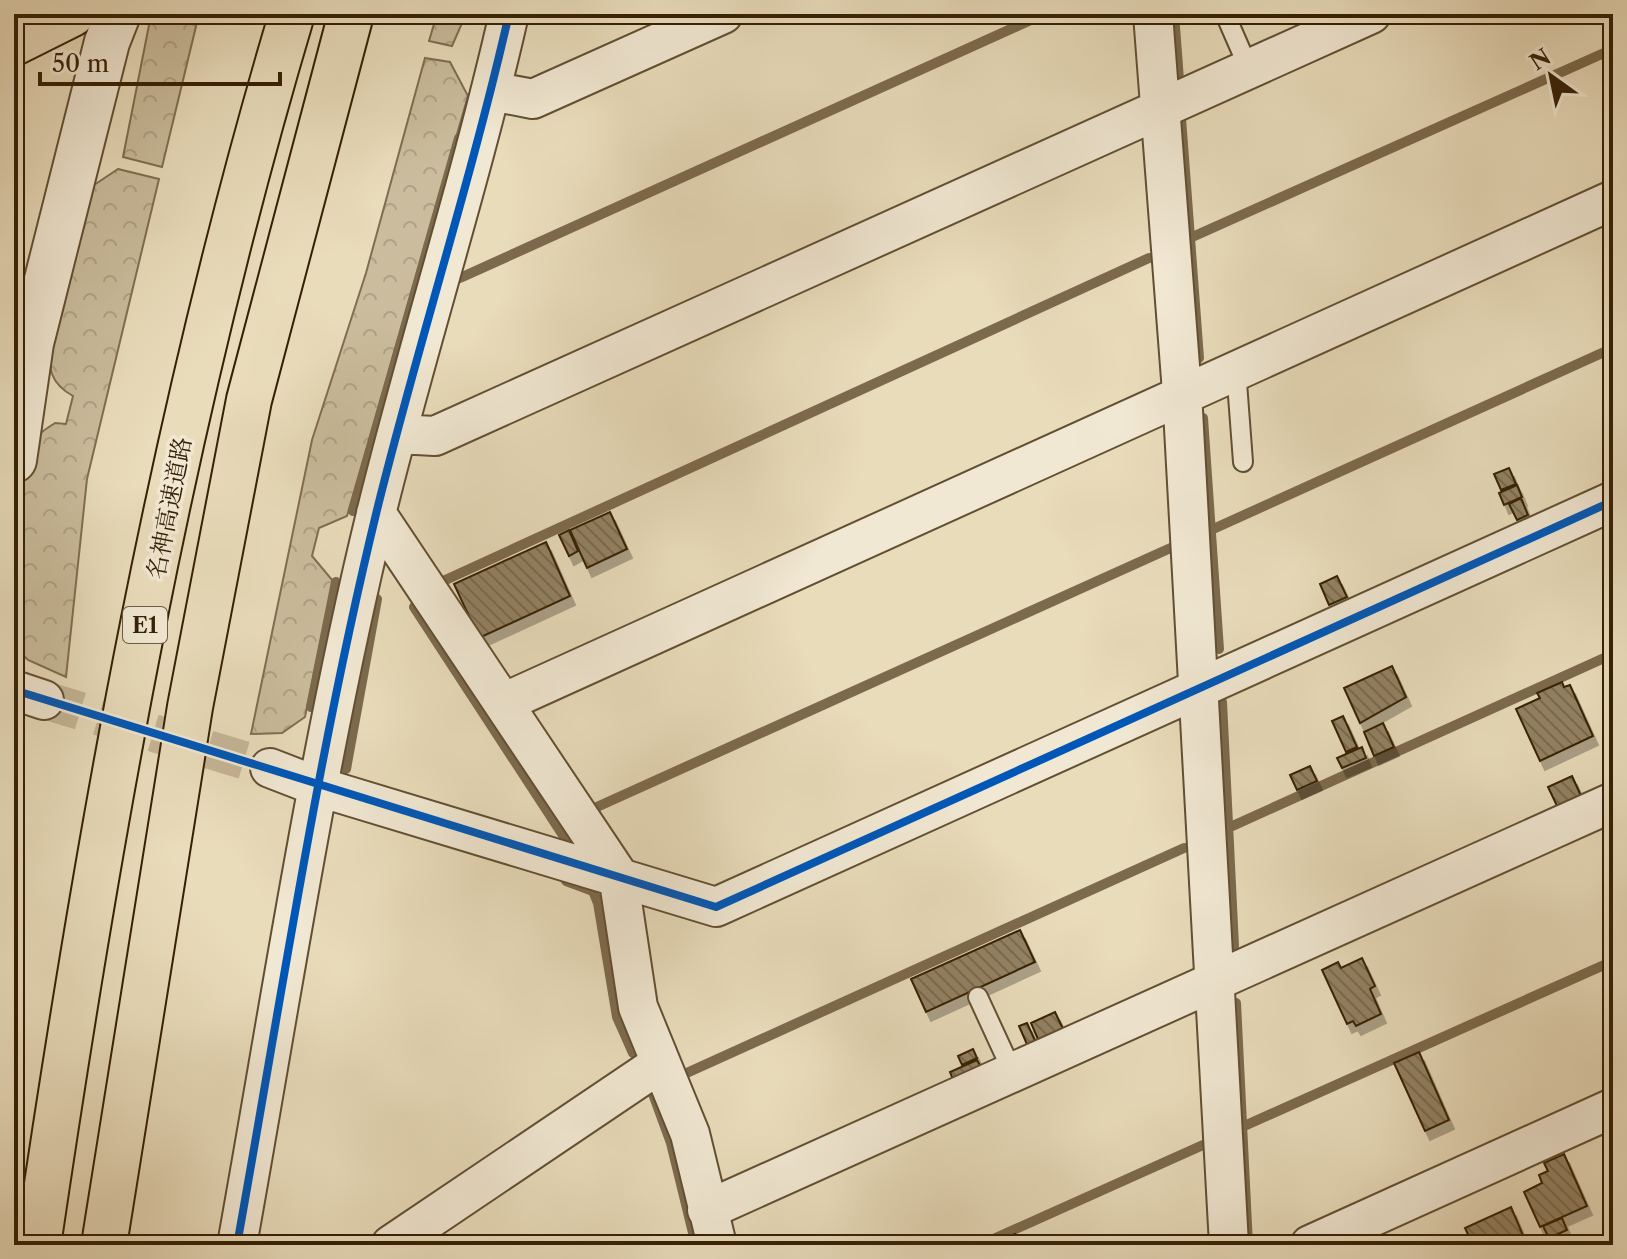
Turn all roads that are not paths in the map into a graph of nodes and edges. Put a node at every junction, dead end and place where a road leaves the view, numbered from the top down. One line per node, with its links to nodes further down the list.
1 (118, 14): 16 (street)
2 (292, 14): 32 (highway, 名神高速道路 / E1)
3 (351, 14): 33 (highway, E1)
4 (509, 14): 10 (street)
5 (723, 14): 10 (street)
6 (1153, 14): 11 (street)
7 (1225, 14): 9 (lane)
8 (1371, 14): 9 (street)
9 (1249, 69): 11 (street)
10 (491, 91): 15 (street)
11 (1161, 109): 14 (street); 15 (street)
12 (1613, 200): 13 (street)
13 (1236, 368): 14 (street); 17 (lane)
14 (1182, 392): 20 (street); 21 (street)
15 (397, 434): 19 (street)
16 (14, 460)
17 (1243, 462)
18 (1613, 501): 20 (street)
19 (376, 513): 21 (street); 23 (street)
20 (1199, 689): 25 (street); 26 (street)
21 (503, 703): 25 (street)
22 (270, 768): 23 (street)
23 (319, 787): 25 (street); 34 (street)
24 (1613, 802): 26 (street)
25 (618, 875): 28 (street)
26 (1213, 982): 29 (street); 36 (street)
27 (978, 997): 29 (lane)
28 (661, 1063): 31 (street); 35 (street)
29 (1013, 1073): 31 (street)
30 (1613, 1108): 37 (street)
31 (712, 1228)
32 (38, 1245)
33 (104, 1245)
34 (237, 1245)
35 (391, 1245)
36 (1229, 1245)
37 (1310, 1245)

